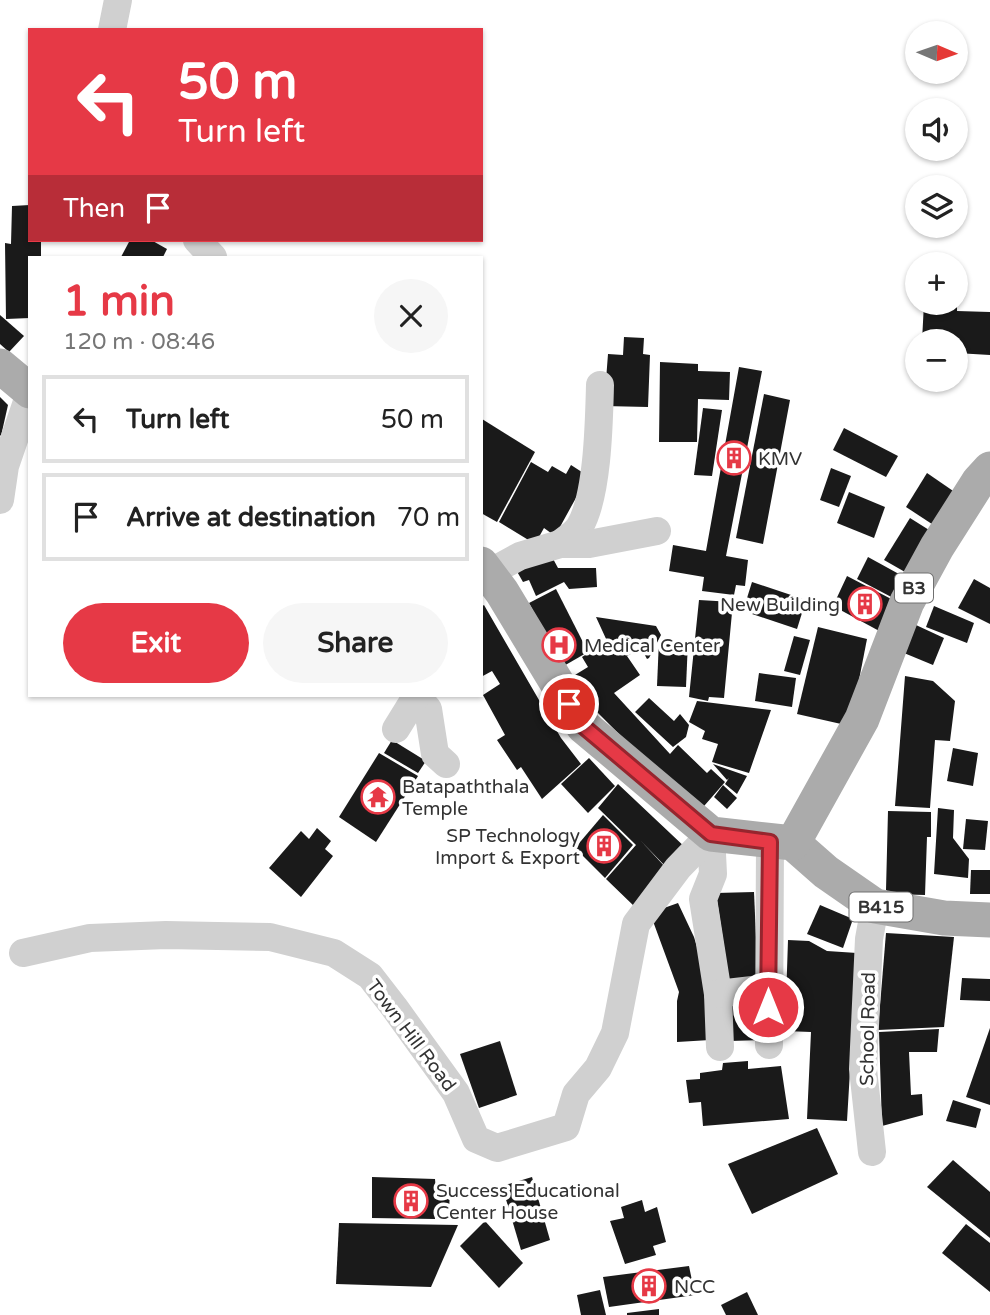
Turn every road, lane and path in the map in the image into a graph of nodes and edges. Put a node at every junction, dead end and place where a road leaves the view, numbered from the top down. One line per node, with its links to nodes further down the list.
1 (118, 0): 2 (street)
2 (112, 28)
3 (199, 242): 4 (street)
4 (212, 256)
5 (0, 366): 7 (main road)
6 (600, 385): 12 (street)
7 (28, 390)
8 (28, 398): 10 (street)
9 (990, 469): 19 (main road, B3)
10 (0, 500)
11 (657, 531): 12 (street)
12 (560, 544): 13 (street)
13 (489, 581): 18 (main road)
14 (415, 697): 16 (street)
15 (418, 697): 17 (street)
16 (396, 729)
17 (446, 764)
18 (711, 834): 19 (main road); 22 (street, Town Hill Road); 24 (street)
19 (782, 843): 20 (main road, B415); 23 (street)
20 (875, 906): 21 (main road, B415); 27 (street, School Road)
21 (990, 920)
22 (23, 953)
23 (768, 988): 24 (street); 25 (street)
24 (718, 995): 26 (street)
25 (769, 1045)
26 (720, 1047)
27 (872, 1152)

